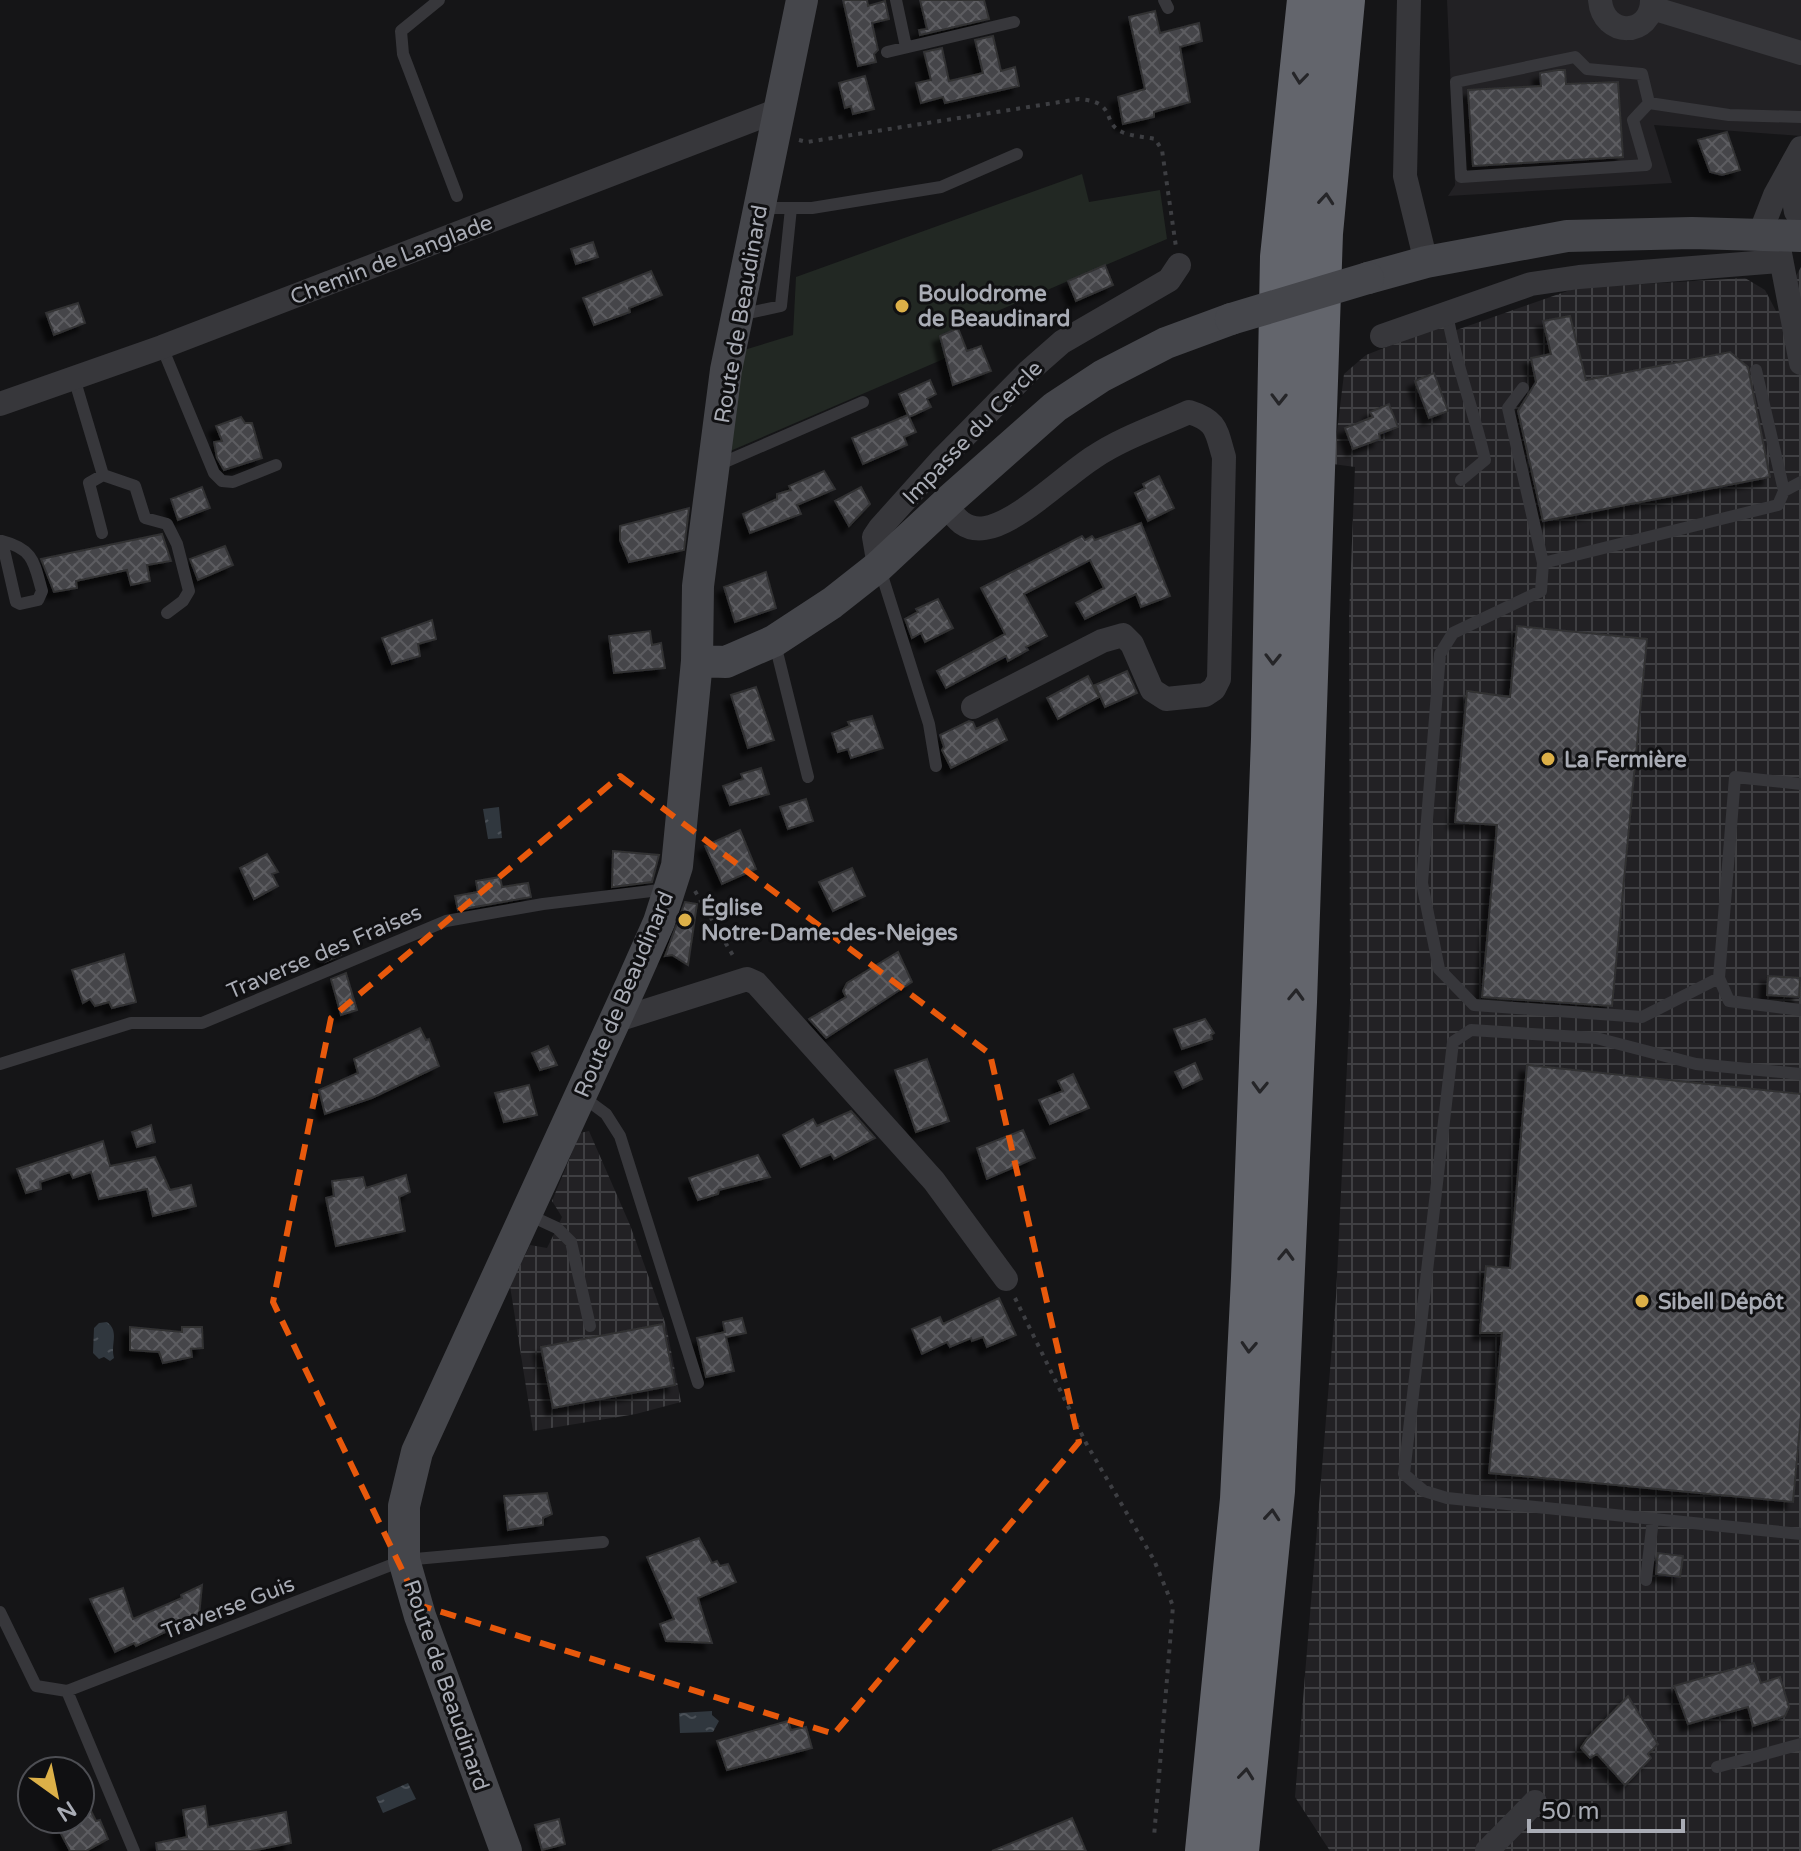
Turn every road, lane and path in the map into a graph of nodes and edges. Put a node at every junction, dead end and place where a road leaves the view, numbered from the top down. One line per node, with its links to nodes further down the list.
1 (439, 0): 19 (lane)
2 (802, 0): 14 (street, Route de Beaudinard)
3 (896, 0): 10 (lane)
4 (1308, 0): 78 (highway, one-way to 78)
5 (1344, 0): 79 (highway, one-way to 5)
6 (1409, 0): 23 (street)
7 (1600, 0): 8 (street)
8 (1652, 4): 12 (street)
9 (1014, 22): 10 (lane)
10 (906, 47): 11 (lane)
11 (887, 52)
12 (1801, 53)
13 (1649, 103): 13 (lane); 15 (lane)
14 (781, 109): 20 (street, Route de Beaudinard); 28 (street, Chemin de Langlade)
15 (1801, 117)
16 (1801, 148): 18 (street)
17 (1017, 154): 21 (lane)
18 (1789, 172): 22 (street); 22 (street)
19 (457, 196)
20 (759, 208): 21 (lane); 26 (street, Route de Beaudinard)
21 (791, 208): 26 (lane)
22 (1784, 237): 23 (street); 25 (street); 29 (street)
23 (1426, 262): 41 (street, bridge)
24 (1179, 265): 45 (street, Impasse du Cercle)
25 (1447, 313): 27 (street); 38 (lane)
26 (737, 316): 36 (street, Route de Beaudinard)
27 (1382, 336)
28 (162, 347): 31 (street, Chemin de Langlade); 35 (lane)
29 (1801, 363)
30 (1756, 370): 40 (lane)
31 (74, 378): 34 (street, Chemin de Langlade); 37 (lane)
32 (1523, 388): 44 (lane)
33 (863, 402): 36 (lane)
34 (0, 404)
35 (276, 465)
36 (715, 466): 48 (street, Route de Beaudinard)
37 (103, 475): 42 (lane); 46 (lane)
38 (1461, 480)
39 (1801, 482): 40 (lane)
40 (1784, 491): 44 (lane)
41 (945, 504): 45 (street); 49 (street)
42 (102, 533)
43 (1, 541): 43 (lane)
44 (1543, 563): 54 (lane)
45 (879, 566): 47 (street); 50 (lane)
46 (167, 613)
47 (774, 641): 48 (street); 51 (lane)
48 (697, 661): 53 (street, Route de Beaudinard)
49 (973, 707)
50 (936, 766)
51 (808, 777)
52 (1801, 784): 54 (lane)
53 (679, 888): 55 (path); 57 (street, Route de Beaudinard); 58 (lane, Traverse des Fraises)
54 (1719, 978): 56 (lane)
55 (747, 979): 57 (street); 62 (street)
56 (1801, 1010)
57 (614, 1021): 60 (street, Route de Beaudinard)
58 (0, 1064)
59 (1801, 1074): 65 (lane)
60 (580, 1095): 61 (street, Route de Beaudinard); 64 (lane)
61 (526, 1214): 63 (lane); 68 (street, Route de Beaudinard)
62 (1006, 1279): 75 (path)
63 (590, 1326)
64 (698, 1383)
65 (1653, 1519): 66 (lane); 69 (lane)
66 (1801, 1534)
67 (603, 1542): 68 (lane, Traverse Guis)
68 (404, 1560): 71 (lane, Traverse Guis); 77 (street, Route de Beaudinard)
69 (1646, 1580)
70 (0, 1612): 71 (lane)
71 (67, 1691): 76 (lane)
72 (1801, 1744): 73 (lane)
73 (1717, 1767)
74 (1535, 1802): 80 (street)
75 (1154, 1837)
76 (134, 1851)
77 (506, 1851)
78 (1206, 1851)
79 (1238, 1851)
80 (1487, 1851)

